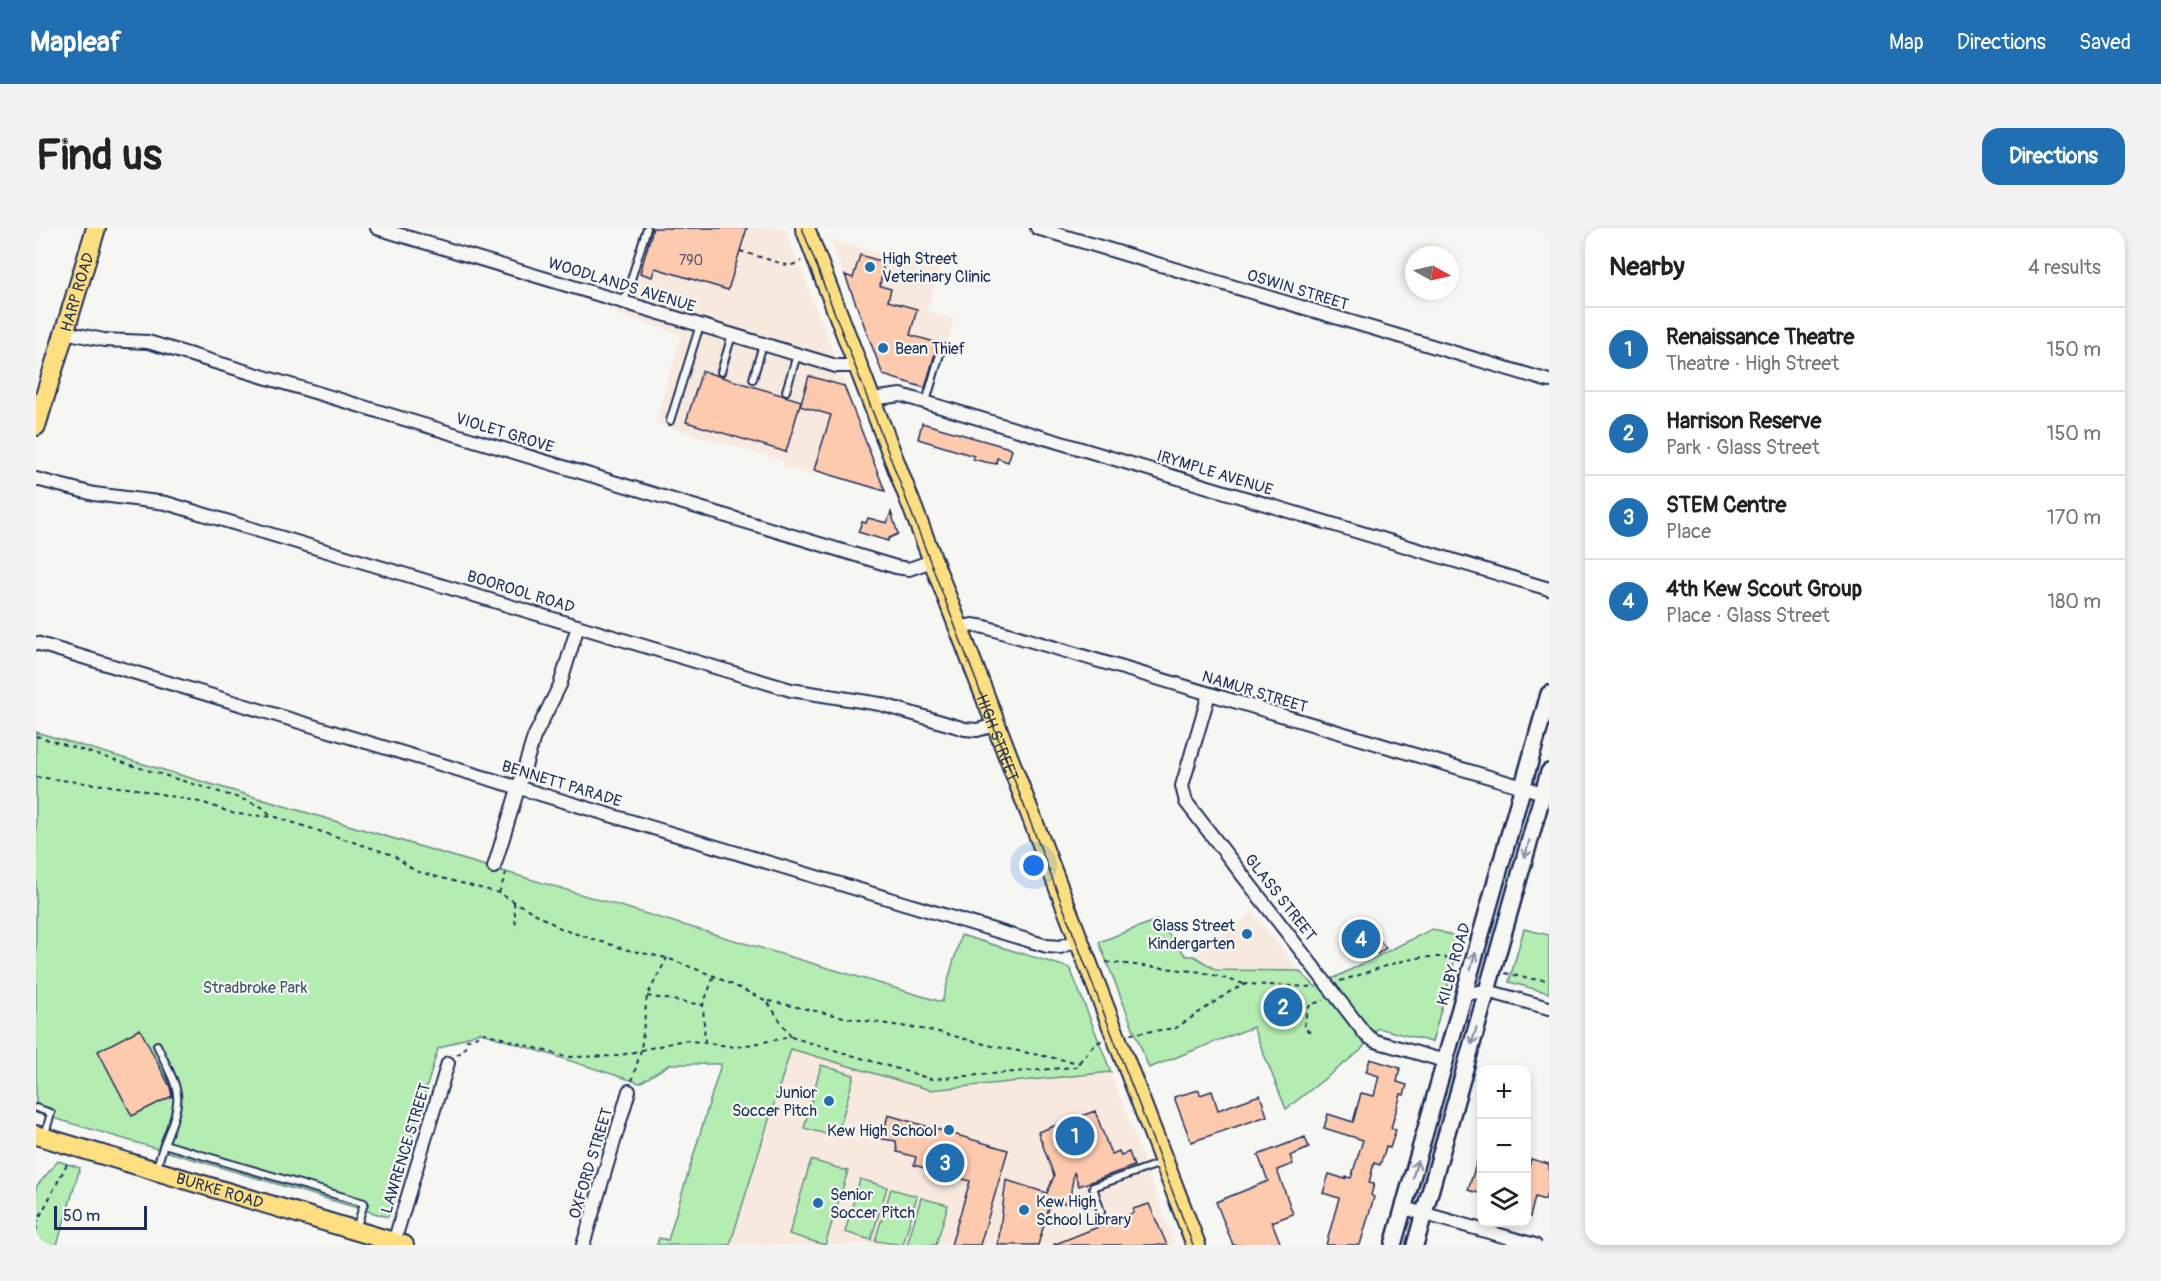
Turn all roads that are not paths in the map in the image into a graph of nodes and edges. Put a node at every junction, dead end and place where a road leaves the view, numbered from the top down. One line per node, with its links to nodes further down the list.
1 (96, 228): 8 (main road, HARP ROAD)
2 (377, 228): 6 (street, WOODLANDS AVENUE)
3 (647, 228): 6 (lane)
4 (805, 228): 13 (main road, HIGH STREET)
5 (1037, 228): 16 (street, OSWIN STREET)
6 (624, 302): 7 (street, WOODLANDS AVENUE)
7 (700, 325): 9 (street, WOODLANDS AVENUE); 20 (lane)
8 (64, 332): 21 (main road, HARP ROAD); 23 (street, VIOLET GROVE)
9 (732, 334): 10 (street, WOODLANDS AVENUE); 14 (lane)
10 (763, 344): 12 (street, WOODLANDS AVENUE); 15 (lane)
11 (942, 347): 19 (lane)
12 (797, 354): 13 (street, WOODLANDS AVENUE); 17 (lane)
13 (858, 366): 18 (main road, HIGH STREET)
14 (721, 372)
15 (753, 379)
16 (1549, 381)
17 (786, 391)
18 (871, 399): 19 (street, IRYMPLE AVENUE); 23 (main road, HIGH STREET)
19 (926, 402): 24 (street, IRYMPLE AVENUE)
20 (670, 421)
21 (36, 426)
22 (36, 479): 25 (street, BOOROOL ROAD)
23 (932, 561): 26 (main road, HIGH STREET)
24 (1549, 589)
25 (578, 626): 30 (street, BOOROOL ROAD); 32 (street)
26 (958, 628): 28 (street, NAMUR STREET); 30 (main road, HIGH STREET)
27 (36, 643): 32 (street, BENNETT PARADE)
28 (1209, 694): 33 (street, NAMUR STREET); 41 (street, GLASS STREET)
29 (1549, 694): 33 (street, KILBY ROAD)
30 (996, 725): 36 (main road, HIGH STREET)
31 (1549, 772): 34 (street)
32 (518, 788): 35 (street); 36 (street, BENNETT PARADE)
33 (1522, 788): 34 (street, NAMUR STREET); 38 (street, KILBY ROAD, one-way to 33)
34 (1543, 794): 37 (street, one-way to 37)
35 (494, 867)
36 (1079, 940): 47 (main road, HIGH STREET)
37 (1487, 991): 38 (street); 39 (street); 51 (street, one-way to 51)
38 (1464, 994): 41 (street, KILBY ROAD)
39 (1549, 1008)
40 (157, 1045): 46 (lane)
41 (1445, 1061): 49 (street, KILBY ROAD, one-way to 41)
42 (448, 1063): 53 (street, LAWRENCE STREET)
43 (629, 1090): 55 (street, OXFORD STREET)
44 (36, 1108): 45 (lane)
45 (40, 1136): 48 (main road, BURKE ROAD)
46 (164, 1144): 48 (lane); 52 (lane)
47 (1164, 1162): 50 (lane); 54 (main road, HIGH STREET)
48 (155, 1170): 52 (main road, BURKE ROAD)
49 (1404, 1208): 51 (street); 56 (street, KILBY ROAD)
50 (1101, 1212)
51 (1424, 1213): 57 (street); 58 (street)
52 (356, 1230): 53 (main road, BURKE ROAD)
53 (399, 1243)
54 (1193, 1244)
55 (583, 1245)
56 (1393, 1245)
57 (1415, 1245)
58 (1535, 1245)

